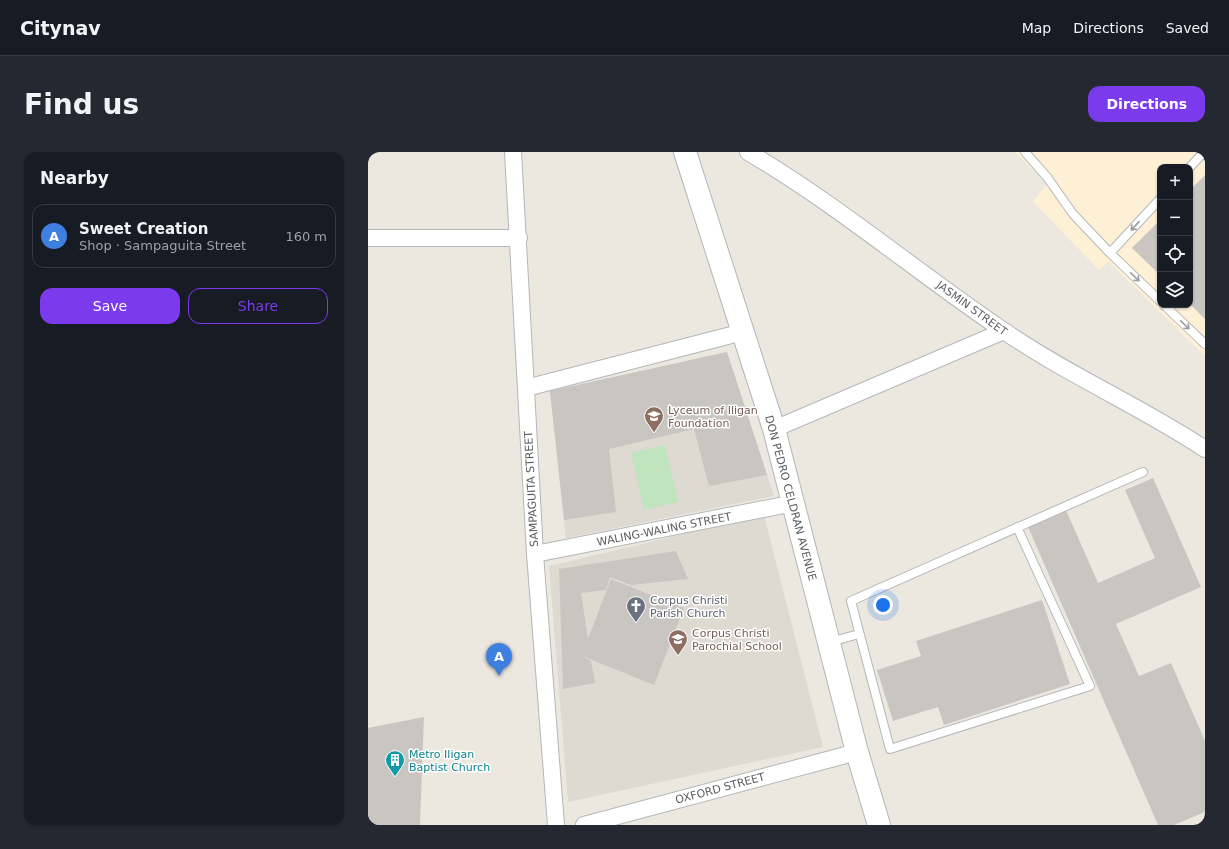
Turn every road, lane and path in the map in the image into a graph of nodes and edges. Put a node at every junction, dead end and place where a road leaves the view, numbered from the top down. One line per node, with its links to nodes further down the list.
1 (513, 152): 9 (street, SAMPAGUITA STREET)
2 (685, 152): 14 (main road, DON PEDRO CELDRAN AVENUE)
3 (748, 152): 13 (street, JASMIN STREET)
4 (1025, 152): 10 (lane)
5 (1204, 152): 6 (lane)
6 (1193, 164)
7 (1157, 203): 10 (lane, one-way to 10)
8 (368, 238): 9 (street)
9 (518, 238): 16 (street, SAMPAGUITA STREET)
10 (1110, 253): 11 (lane, one-way to 11)
11 (1157, 298)
12 (1167, 308): 15 (lane, one-way to 15)
13 (1004, 331): 17 (street); 18 (street, JASMIN STREET)
14 (743, 332): 16 (street); 17 (main road, DON PEDRO CELDRAN AVENUE)
15 (1205, 344)
16 (526, 388): 22 (street, SAMPAGUITA STREET)
17 (774, 428): 20 (main road, DON PEDRO CELDRAN AVENUE)
18 (1205, 449)
19 (1143, 472): 21 (lane)
20 (794, 503): 22 (street, WALING-WALING STREET); 24 (main road, DON PEDRO CELDRAN AVENUE)
21 (1017, 527): 23 (lane); 23 (lane)
22 (534, 554): 27 (street, SAMPAGUITA STREET)
23 (860, 634): 24 (lane)
24 (829, 642): 25 (main road, DON PEDRO CELDRAN AVENUE)
25 (857, 752): 26 (street, OXFORD STREET); 29 (main road, DON PEDRO CELDRAN AVENUE)
26 (614, 821): 28 (street, OXFORD STREET)
27 (556, 825)
28 (584, 825)
29 (879, 825)

